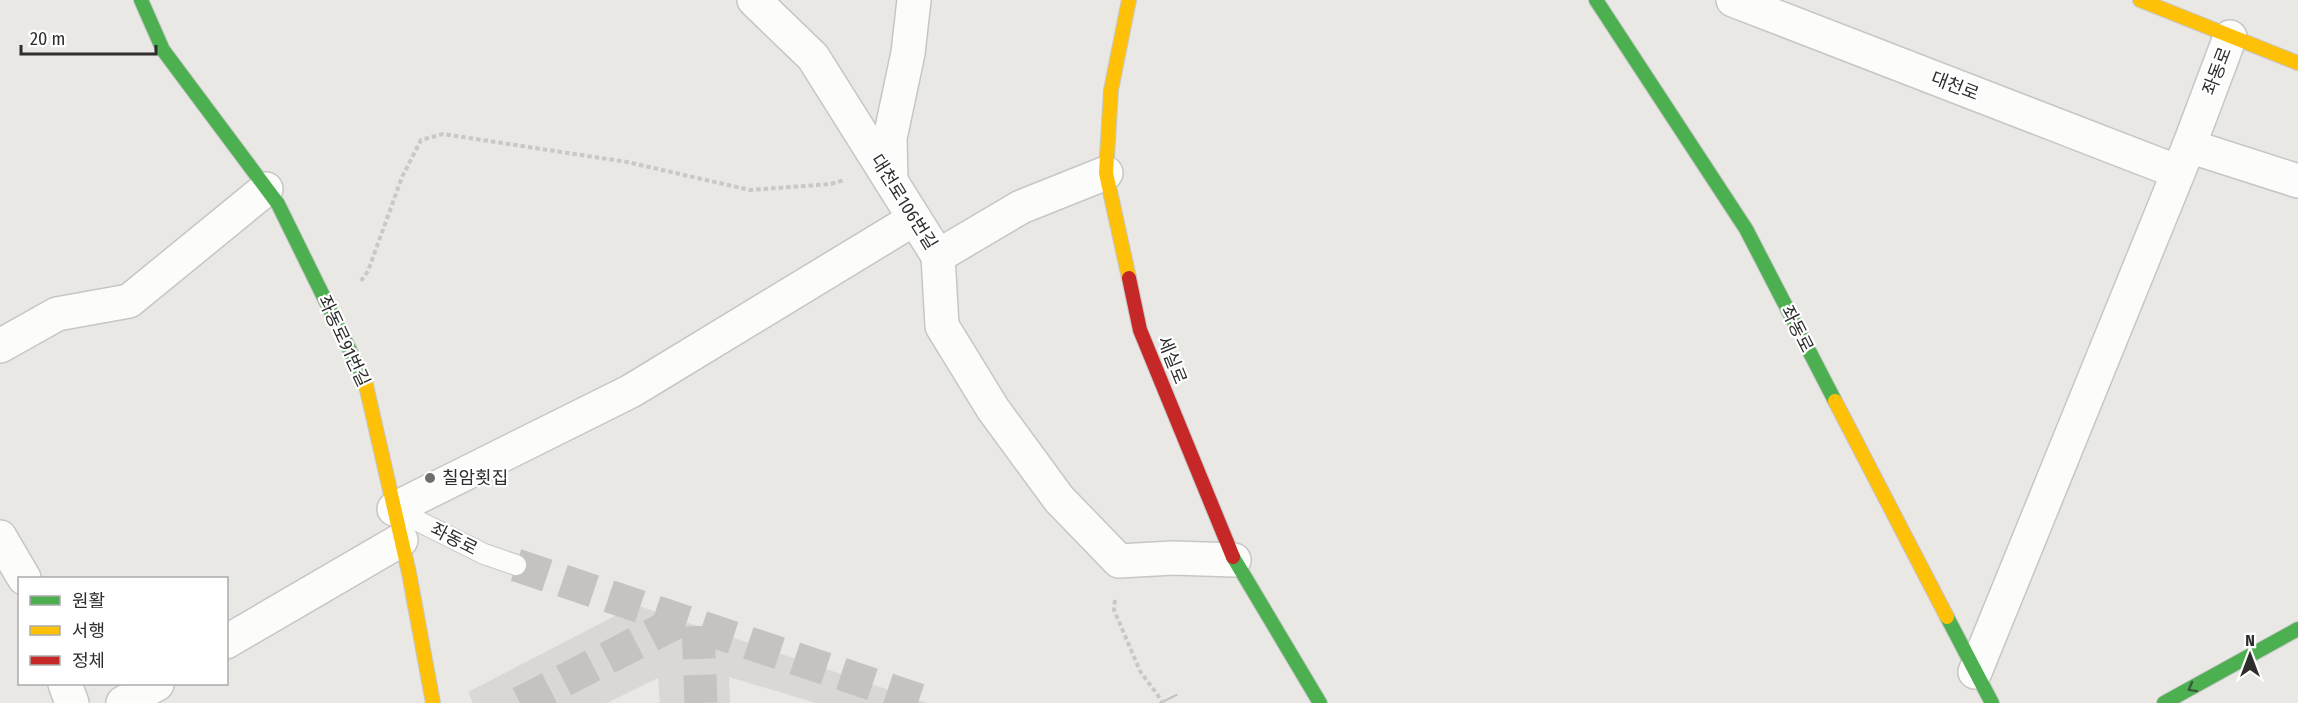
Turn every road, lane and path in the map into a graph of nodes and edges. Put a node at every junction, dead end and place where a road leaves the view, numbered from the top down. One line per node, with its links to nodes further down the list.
1 (141, 0): 14 (street, 좌동로91번길)
2 (754, 0): 12 (street, 대천로106번길)
3 (915, 0): 12 (street)
4 (1129, 0): 11 (street, 세실로)
5 (1596, 0): 27 (street, 좌동로)
6 (1732, 0): 10 (street, 대천로)
7 (2140, 0): 8 (street)
8 (2230, 37): 9 (street); 10 (street, 좌동로)
9 (2298, 63)
10 (2183, 159): 13 (street, 대천로); 27 (street, 좌동로)
11 (1107, 173): 16 (street, 대천로106번길); 21 (street, 세실로)
12 (887, 176): 15 (street, 대천로106번길); 17 (path)
13 (2298, 181)
14 (266, 189): 17 (street, 좌동로91번길); 18 (street)
15 (914, 219): 16 (street, 대천로106번길); 19 (street)
16 (938, 256): 22 (street)
17 (334, 318): 19 (street, 좌동로91번길)
18 (0, 346)
19 (398, 524): 23 (lane, 좌동로); 26 (street); 33 (street, 좌동로91번길)
20 (0, 537): 24 (street)
21 (1234, 560): 22 (street); 34 (street, 세실로)
22 (1119, 561): 30 (path)
23 (516, 565)
24 (23, 577)
25 (2298, 629): 36 (street, one-way to 36)
26 (228, 641)
27 (1975, 672): 35 (street, 좌동로)
28 (65, 685): 31 (street)
29 (154, 685): 32 (street)
30 (1162, 701)
31 (72, 703)
32 (123, 703)
33 (433, 703)
34 (1320, 703)
35 (1992, 703)
36 (2164, 703)

